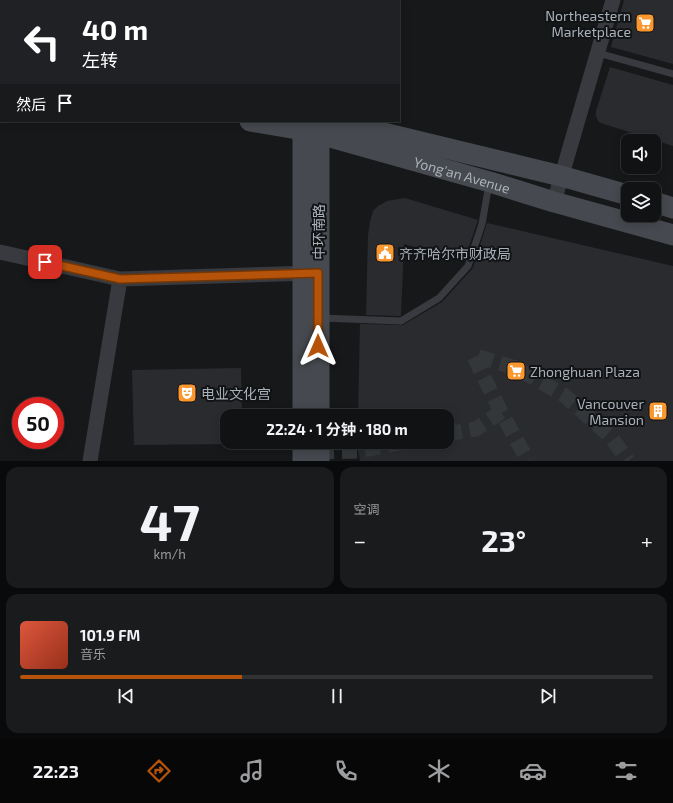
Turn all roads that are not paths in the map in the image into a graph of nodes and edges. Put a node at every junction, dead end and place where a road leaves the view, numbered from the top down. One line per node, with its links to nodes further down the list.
1 (613, 0): 2 (street)
2 (598, 52): 3 (lane); 6 (street)
3 (673, 74)
4 (266, 122): 5 (main road, Yong'an Avenue)
5 (316, 125): 6 (main road, Yong'an Avenue); 7 (main road, Yong'an Avenue); 14 (main road, 中环南路)
6 (561, 176): 8 (main road, Yong'an Avenue); 9 (street)
7 (490, 182): 9 (main road, Yong'an Avenue); 16 (lane)
8 (621, 193)
9 (554, 202): 12 (main road, Yong'an Avenue)
10 (661, 204): 11 (main road)
11 (673, 208)
12 (673, 235)
13 (0, 252): 15 (street)
14 (311, 273): 15 (street); 16 (main road, 中环南路); 17 (main road, 中环南路)
15 (120, 279): 21 (street)
16 (318, 318): 18 (main road, 中环南路)
17 (303, 409)
18 (319, 409)
19 (303, 449): 22 (main road)
20 (319, 449): 23 (main road)
21 (90, 461)
22 (303, 461)
23 (319, 461)

